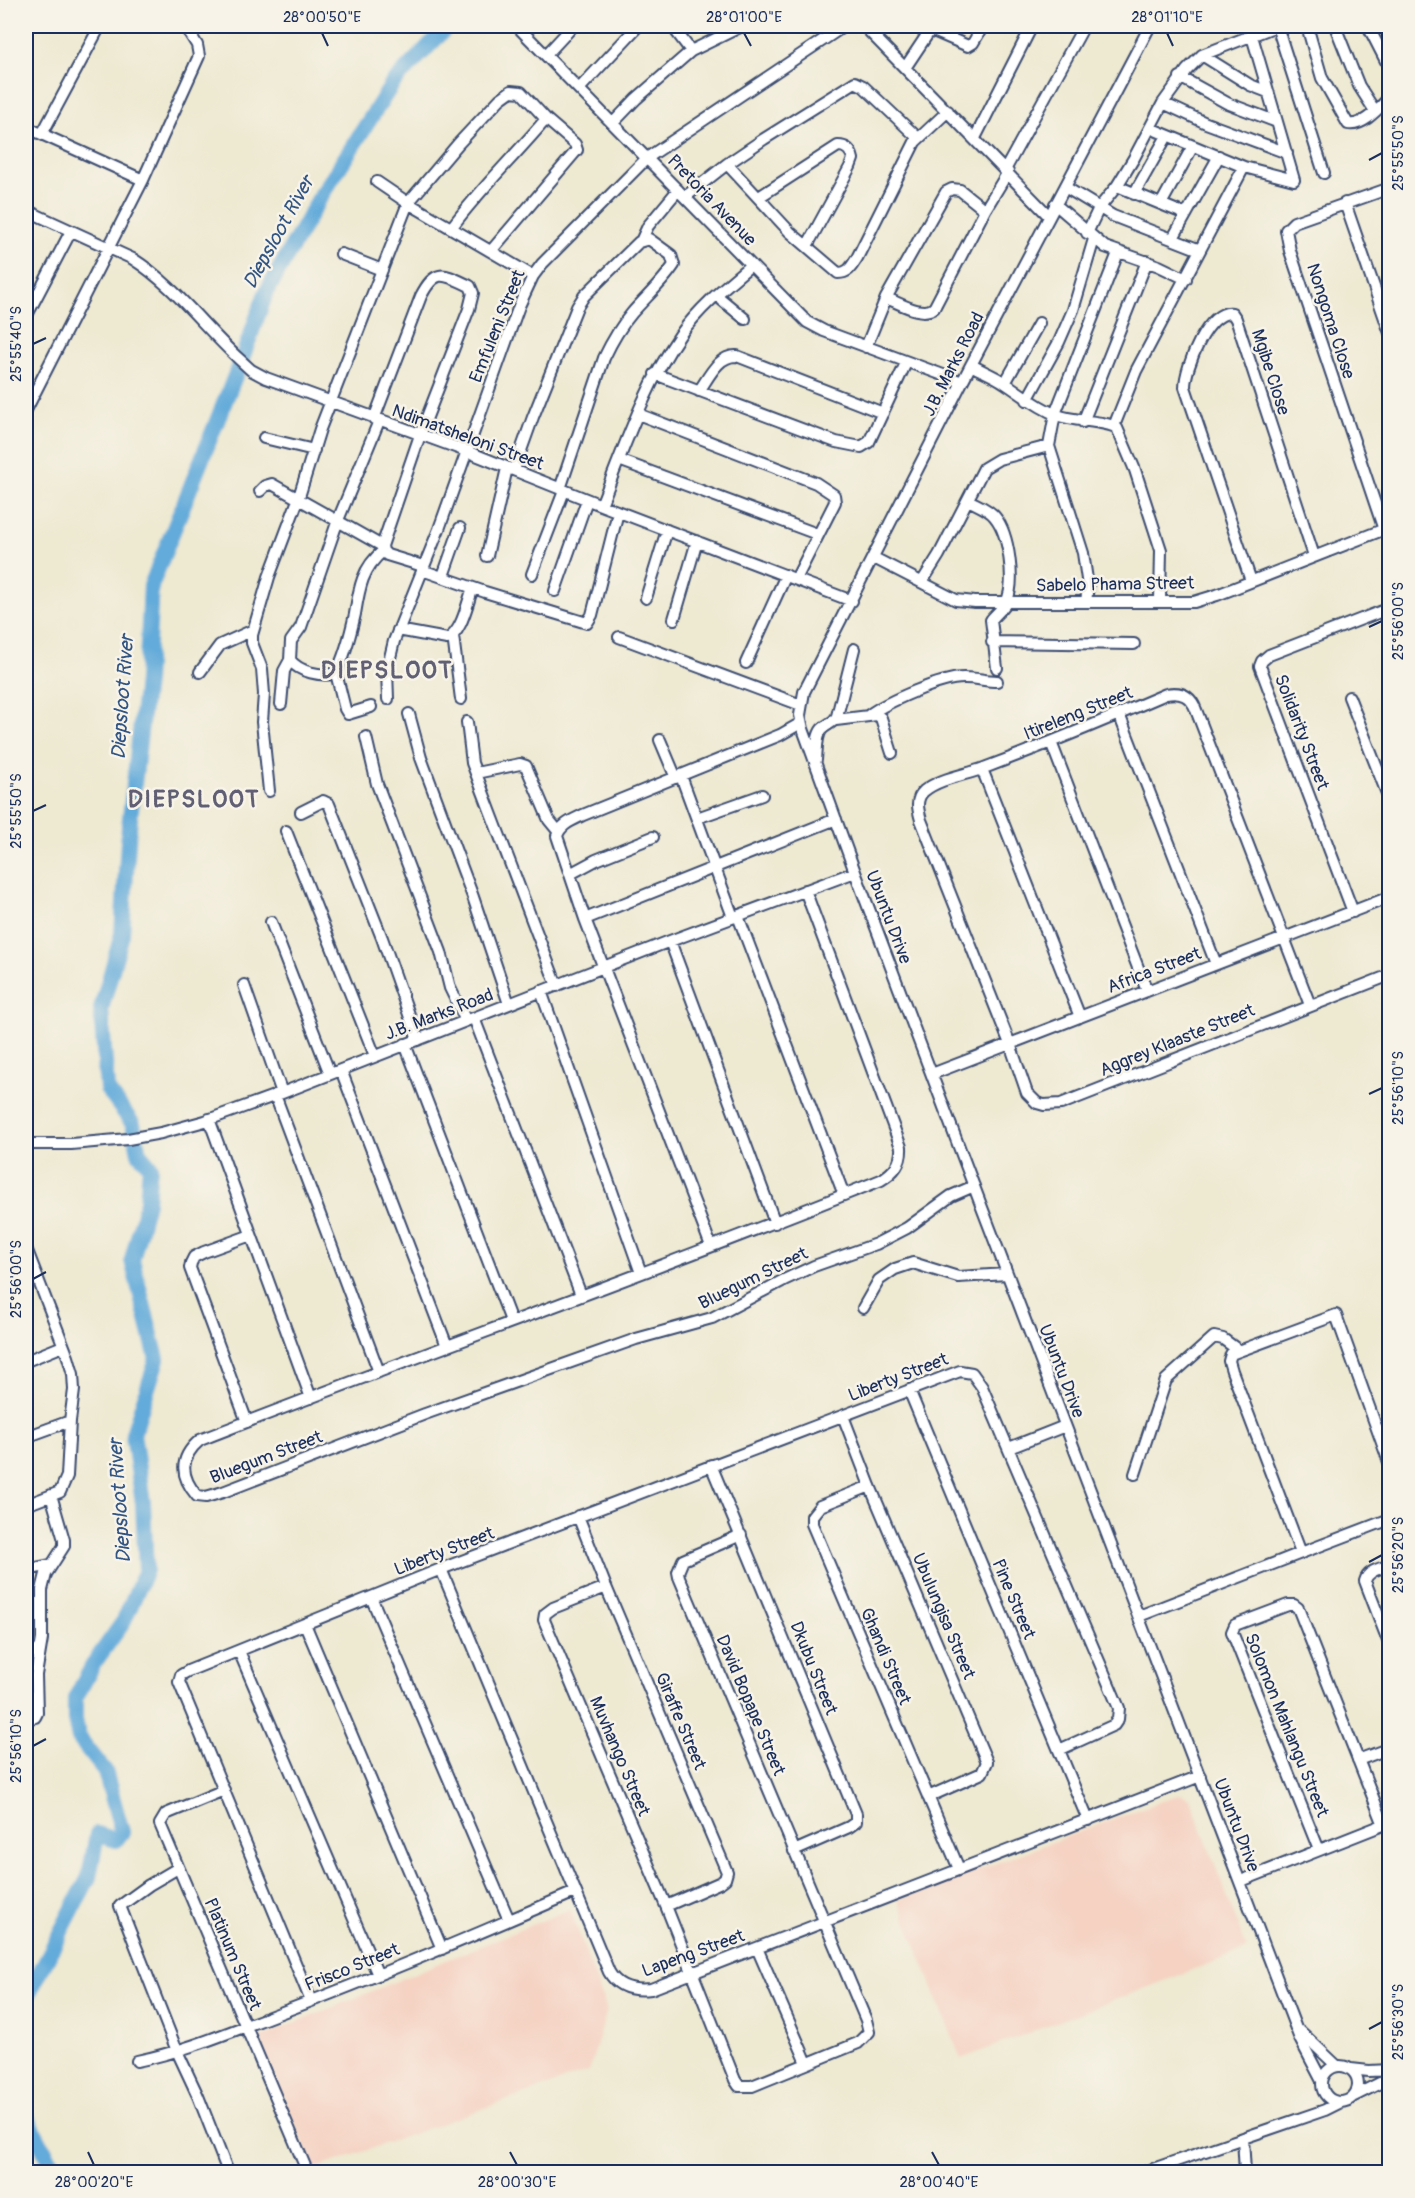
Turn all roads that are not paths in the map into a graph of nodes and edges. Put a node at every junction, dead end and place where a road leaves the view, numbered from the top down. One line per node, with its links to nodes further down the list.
1 (100, 26): 37 (street)
2 (185, 26): 49 (street)
3 (517, 26): 21 (street, Pretoria Avenue)
4 (573, 26): 21 (street)
5 (638, 26): 26 (street)
6 (672, 26): 20 (street)
7 (742, 26): 20 (street)
8 (864, 26): 23 (street)
9 (983, 26): 18 (street)
10 (1032, 26): 40 (street)
11 (1084, 26): 47 (street)
12 (1150, 26): 52 (street, J.B. Marks Road)
13 (1276, 26): 19 (street); 48 (street)
14 (1307, 26): 31 (street)
15 (1335, 26): 31 (street)
16 (1368, 26): 24 (street)
17 (839, 27): 44 (street, Emfuleni Street)
18 (932, 28): 23 (street)
19 (1252, 36): 22 (street); 27 (street)
20 (691, 51): 34 (street)
21 (546, 55): 26 (street, Pretoria Avenue)
22 (1202, 56): 25 (street); 27 (street)
23 (905, 68): 30 (street)
24 (1389, 69)
25 (1180, 77): 29 (street); 33 (street)
26 (579, 89): 34 (street, Pretoria Avenue)
27 (1268, 92): 33 (street)
28 (1389, 97): 31 (street)
29 (1163, 103): 36 (street); 42 (street)
30 (948, 111): 39 (street); 40 (street)
31 (1375, 111)
32 (546, 119): 57 (street); 66 (street); 74 (street)
33 (1277, 122): 42 (street)
34 (613, 123): 44 (street, Pretoria Avenue)
35 (26, 127): 37 (street)
36 (1150, 128): 38 (street); 51 (street)
37 (42, 134): 49 (street)
38 (1167, 136): 41 (street); 55 (street)
39 (918, 138): 45 (street); 71 (street)
40 (975, 138): 47 (street)
41 (1193, 146): 43 (street); 60 (street)
42 (1287, 153): 46 (street)
43 (1218, 156): 46 (street); 64 (street)
44 (647, 158): 54 (street, Pretoria Avenue); 80 (street, Emfuleni Street)
45 (727, 164): 54 (street); 56 (street)
46 (1244, 167): 73 (street)
47 (1006, 171): 63 (street); 65 (street)
48 (1324, 172)
49 (143, 180): 72 (street)
50 (377, 182): 57 (street)
51 (1117, 186): 55 (street); 61 (street)
52 (1065, 187): 59 (street, J.B. Marks Road); 61 (street)
53 (1389, 188): 58 (street, Nongoma Close)
54 (682, 194): 70 (street); 78 (street, Pretoria Avenue)
55 (1134, 194): 60 (street)
56 (759, 197): 71 (street); 71 (street)
57 (408, 203): 66 (street); 79 (street)
58 (1345, 203): 87 (street); 120 (street, Nongoma Close)
59 (1055, 204): 65 (street, J.B. Marks Road); 68 (street)
60 (1161, 204): 64 (street)
61 (1099, 208): 68 (street); 69 (street)
62 (26, 210): 67 (street, Ndimatsheloni Street)
63 (985, 210): 83 (street); 83 (street)
64 (1185, 214): 69 (street)
65 (1049, 216): 90 (street, J.B. Marks Road)
66 (452, 227): 74 (street)
67 (71, 231): 72 (street, Ndimatsheloni Street); 84 (street)
68 (1090, 236): 75 (street); 95 (street)
69 (1173, 238): 73 (street)
70 (642, 239): 110 (street); 111 (street)
71 (807, 246)
72 (109, 248): 96 (street, Ndimatsheloni Street); 97 (street)
73 (1200, 250): 81 (street)
74 (491, 251): 80 (street)
75 (1118, 253): 77 (street); 100 (street)
76 (341, 254): 79 (street)
77 (1147, 261): 81 (street); 102 (street)
78 (751, 265): 82 (street); 88 (street, Pretoria Avenue)
79 (382, 270): 96 (street)
80 (533, 276): 108 (street, Emfuleni Street)
81 (1186, 279): 103 (street)
82 (716, 295): 85 (street); 91 (street)
83 (886, 298): 88 (street)
84 (26, 317)
85 (745, 319)
86 (1040, 323): 93 (street)
87 (1389, 333)
88 (866, 347): 89 (street, Pretoria Avenue)
89 (906, 363): 92 (street, Pretoria Avenue); 98 (street)
90 (971, 365): 92 (street, J.B. Marks Road); 93 (street)
91 (655, 374): 94 (street); 99 (street)
92 (962, 382): 127 (street, J.B. Marks Road)
93 (1005, 383): 95 (street)
94 (699, 391): 98 (street); 98 (street)
95 (1027, 400): 100 (street)
96 (331, 403): 101 (street, Ndimatsheloni Street); 107 (street)
97 (26, 410)
98 (884, 413)
99 (638, 414): 109 (street); 122 (street)
100 (1055, 414): 102 (street); 106 (street)
101 (377, 420): 104 (street, Ndimatsheloni Street); 104 (street); 118 (street)
102 (1083, 422): 103 (street)
103 (1114, 426): 138 (street)
104 (420, 435): 108 (street, Ndimatsheloni Street); 124 (street)
105 (264, 438): 107 (street)
106 (1049, 446): 115 (street); 140 (street)
107 (314, 450): 113 (street)
108 (466, 451): 110 (street, Ndimatsheloni Street); 128 (street, Emfuleni Street)
109 (619, 460): 116 (street); 122 (street)
110 (511, 469): 111 (street, Ndimatsheloni Street); 125 (street)
111 (562, 490): 114 (street, Ndimatsheloni Street); 129 (street)
112 (260, 492): 113 (street)
113 (298, 500): 118 (street); 143 (street)
114 (587, 500): 116 (street, Ndimatsheloni Street); 135 (street)
115 (968, 500): 133 (street); 139 (street)
116 (601, 505): 117 (street, Ndimatsheloni Street)
117 (618, 512): 121 (street, Ndimatsheloni Street); 134 (street)
118 (338, 520): 124 (street); 150 (street)
119 (460, 528): 130 (street)
120 (1386, 529): 126 (street, Sabelo Phama Street)
121 (667, 530): 123 (street, Ndimatsheloni Street); 136 (street)
122 (818, 534): 131 (street)
123 (697, 541): 131 (street, Ndimatsheloni Street); 142 (street)
124 (383, 549): 128 (street); 154 (street)
125 (487, 556)
126 (1314, 556): 132 (street, Sabelo Phama Street); 132 (street, Mgibe Close)
127 (873, 558): 133 (street, Sabelo Phama Street); 137 (street, J.B. Marks Road)
128 (422, 568): 130 (street); 144 (street, Emfuleni Street)
129 (532, 573)
130 (442, 576): 134 (street)
131 (791, 577): 137 (street, Ndimatsheloni Street); 151 (street)
132 (1251, 581): 138 (street, Sabelo Phama Street)
133 (922, 582): 139 (street, Sabelo Phama Street)
134 (473, 588): 145 (street)
135 (555, 591)
136 (646, 598)
137 (852, 601): 160 (street, J.B. Marks Road)
138 (1160, 601): 140 (street, Sabelo Phama Street)
139 (1006, 602): 140 (street, Sabelo Phama Street); 147 (street)
140 (1086, 602)
141 (1389, 608): 190 (street, Solidarity Street)
142 (674, 619)
143 (253, 630): 153 (street); 176 (street)
144 (398, 630): 145 (street); 157 (street, Emfuleni Street)
145 (453, 636): 158 (street)
146 (619, 637): 160 (street)
147 (992, 642): 148 (street); 152 (street)
148 (1134, 644)
149 (855, 649): 165 (street)
150 (290, 660): 154 (street); 159 (street)
151 (746, 663)
152 (997, 668)
153 (200, 672)
154 (336, 673): 161 (street)
155 (998, 681): 164 (street)
156 (1349, 697): 178 (street)
157 (388, 699)
158 (461, 699)
159 (281, 704)
160 (801, 705): 167 (street, J.B. Marks Road)
161 (371, 707)
162 (409, 714): 203 (street)
163 (1119, 714): 170 (street, Itireleng Street); 194 (street, Itireleng Street); 196 (street)
164 (869, 715): 165 (street); 171 (street)
165 (836, 720): 172 (street)
166 (467, 722): 174 (street)
167 (801, 723): 172 (street, Ubuntu Drive); 175 (street)
168 (366, 736): 206 (street)
169 (660, 740): 175 (street)
170 (1051, 742): 173 (street, Itireleng Street); 202 (street)
171 (892, 753)
172 (815, 763): 181 (street, Ubuntu Drive)
173 (982, 769): 205 (street); 209 (street, Itireleng Street)
174 (476, 773): 183 (street); 200 (street)
175 (679, 777): 180 (street); 183 (street)
176 (268, 791)
177 (762, 795): 180 (street)
178 (1389, 801)
179 (301, 812): 207 (street)
180 (697, 818): 185 (street)
181 (836, 819): 185 (street); 186 (street, Ubuntu Drive)
182 (286, 831): 210 (street)
183 (558, 831): 187 (street)
184 (653, 837): 187 (street)
185 (715, 867): 191 (street); 192 (street)
186 (855, 872): 188 (street, J.B. Marks Road); 213 (street, Ubuntu Drive)
187 (570, 874): 192 (street)
188 (805, 891): 191 (street, J.B. Marks Road); 218 (street, Bluegum Street)
189 (1389, 897): 190 (street, Africa Street)
190 (1353, 912): 194 (street, Africa Street)
191 (736, 916): 195 (street, J.B. Marks Road); 218 (street)
192 (585, 919): 197 (street)
193 (271, 922): 212 (street)
194 (1284, 938): 196 (street, Africa Street); 204 (street, Itireleng Street)
195 (670, 941): 197 (street, J.B. Marks Road); 219 (street)
196 (1216, 964): 202 (street, Africa Street)
197 (604, 967): 200 (street, J.B. Marks Road); 221 (street)
198 (1389, 975): 204 (street, Aggrey Klaaste Street)
199 (244, 985): 214 (street)
200 (557, 986): 201 (street, J.B. Marks Road)
201 (541, 991): 203 (street, J.B. Marks Road); 223 (street)
202 (1147, 991): 205 (street, Africa Street)
203 (509, 1004): 206 (street, J.B. Marks Road)
204 (1310, 1005): 209 (street, Aggrey Klaaste Street)
205 (1080, 1017): 209 (street, Africa Street)
206 (470, 1019): 207 (street, J.B. Marks Road); 225 (street)
207 (418, 1040): 208 (street, J.B. Marks Road)
208 (405, 1044): 210 (street, J.B. Marks Road); 227 (street)
209 (1010, 1044): 213 (street, Africa Street)
210 (375, 1056): 211 (street, J.B. Marks Road)
211 (341, 1070): 212 (street, J.B. Marks Road); 229 (street)
212 (330, 1074): 214 (street, J.B. Marks Road)
213 (932, 1074): 217 (street, Ubuntu Drive)
214 (279, 1094): 215 (street, J.B. Marks Road); 232 (street)
215 (208, 1119): 216 (street, J.B. Marks Road); 220 (street)
216 (26, 1144)
217 (974, 1186): 224 (street, Ubuntu Drive); 237 (street, Bluegum Street)
218 (844, 1195): 219 (street, Bluegum Street)
219 (775, 1223): 221 (street, Bluegum Street)
220 (251, 1235): 234 (street); 237 (street)
221 (711, 1246): 223 (street, Bluegum Street)
222 (26, 1248): 228 (street)
223 (641, 1273): 225 (street, Bluegum Street)
224 (1007, 1274): 226 (street); 238 (street, Ubuntu Drive)
225 (580, 1295): 227 (street, Bluegum Street)
226 (863, 1308)
227 (511, 1321): 229 (street, Bluegum Street)
228 (63, 1346): 231 (street); 236 (street)
229 (447, 1346): 232 (street, Bluegum Street)
230 (1238, 1350): 242 (street); 243 (street); 250 (street)
231 (26, 1361)
232 (379, 1372): 234 (street, Bluegum Street)
233 (909, 1390): 235 (street, Liberty Street); 240 (street, Liberty Street); 265 (street, Pine Street)
234 (311, 1398): 237 (street, Bluegum Street)
235 (843, 1416): 241 (street, Liberty Street); 244 (street, Ubulungisa Street)
236 (69, 1421): 239 (street); 245 (street)
237 (247, 1422)
238 (1065, 1426): 240 (street); 257 (street, Ubuntu Drive)
239 (26, 1437)
240 (1009, 1448): 265 (street, Liberty Street)
241 (711, 1465): 247 (street, Liberty Street); 249 (street, Dkubu Street)
242 (1389, 1465)
243 (1135, 1474)
244 (870, 1486): 269 (street, Ghandi Street); 269 (street, Ubulungisa Street)
245 (51, 1496): 246 (street); 251 (street)
246 (26, 1505)
247 (578, 1516): 253 (street, Liberty Street); 255 (street, Giraffe Street)
248 (1389, 1520): 250 (street)
249 (741, 1535): 273 (street, David Bopape Street); 273 (street, Dkubu Street)
250 (1301, 1553): 257 (street)
251 (50, 1565): 254 (street); 260 (street)
252 (1389, 1565): 259 (street)
253 (441, 1569): 256 (street, Liberty Street); 277 (street, Lapeng Street)
254 (26, 1570)
255 (606, 1587): 278 (street, Giraffe Street); 278 (street, Muvhango Street)
256 (371, 1598): 258 (street, Liberty Street); 279 (street)
257 (1139, 1616): 267 (street, Ubuntu Drive)
258 (305, 1624): 261 (street, Liberty Street); 282 (street)
259 (1389, 1646)
260 (40, 1649): 262 (street); 263 (street)
261 (239, 1651): 268 (street, Liberty Street); 284 (street)
262 (26, 1655)
263 (26, 1721)
264 (1389, 1748): 266 (street)
265 (1059, 1750): 270 (street, Pine Street)
266 (1358, 1760): 271 (street, Solomon Mahlangu Street); 272 (street, Solomon Mahlangu Street)
267 (1200, 1776): 270 (street, Lapeng Street); 276 (street, Ubuntu Drive)
268 (224, 1790): 274 (street, Platinum Street); 285 (street, Liberty Street)
269 (927, 1797): 275 (street, Ghandi Street)
270 (1088, 1820): 275 (street, Lapeng Street)
271 (1387, 1824): 272 (street)
272 (1319, 1850): 276 (street)
273 (794, 1851): 280 (street, David Bopape Street)
274 (178, 1868): 286 (street, Platinum Street); 288 (street)
275 (959, 1869): 280 (street, Lapeng Street)
276 (1241, 1881): 287 (street, Ubuntu Drive)
277 (575, 1892): 279 (street, Frisco Street); 283 (street, Lapeng Street)
278 (666, 1906): 283 (street, Muvhango Street)
279 (509, 1920): 282 (street, Frisco Street)
280 (824, 1921): 281 (street, Lapeng Street); 290 (street, David Bopape Street)
281 (757, 1948): 283 (street, Lapeng Street); 290 (street)
282 (442, 1949): 284 (street, Frisco Street)
283 (693, 1972): 290 (street, Muvhango Street)
284 (378, 1975): 285 (street, Frisco Street)
285 (312, 2001): 286 (street, Frisco Street)
286 (246, 2026): 288 (street, Frisco Street); 300 (street, Platinum Street)
287 (1298, 2029): 291 (street, Ubuntu Drive); 295 (street, Ubuntu Drive)
288 (177, 2051): 289 (street, Frisco Street); 302 (street)
289 (137, 2061)
290 (807, 2062)
291 (1337, 2066): 292 (street); 295 (street)
292 (1351, 2069): 293 (street); 296 (street)
293 (1389, 2070)
294 (1389, 2078): 296 (street)
295 (1323, 2086): 297 (street); 298 (street)
296 (1354, 2096): 297 (street)
297 (1341, 2102): 298 (street)
298 (1308, 2115): 299 (street)
299 (1243, 2138): 301 (street); 304 (street)
300 (305, 2166)
301 (1167, 2169): 303 (street)
302 (228, 2172)
303 (1144, 2172)
304 (1245, 2172)

